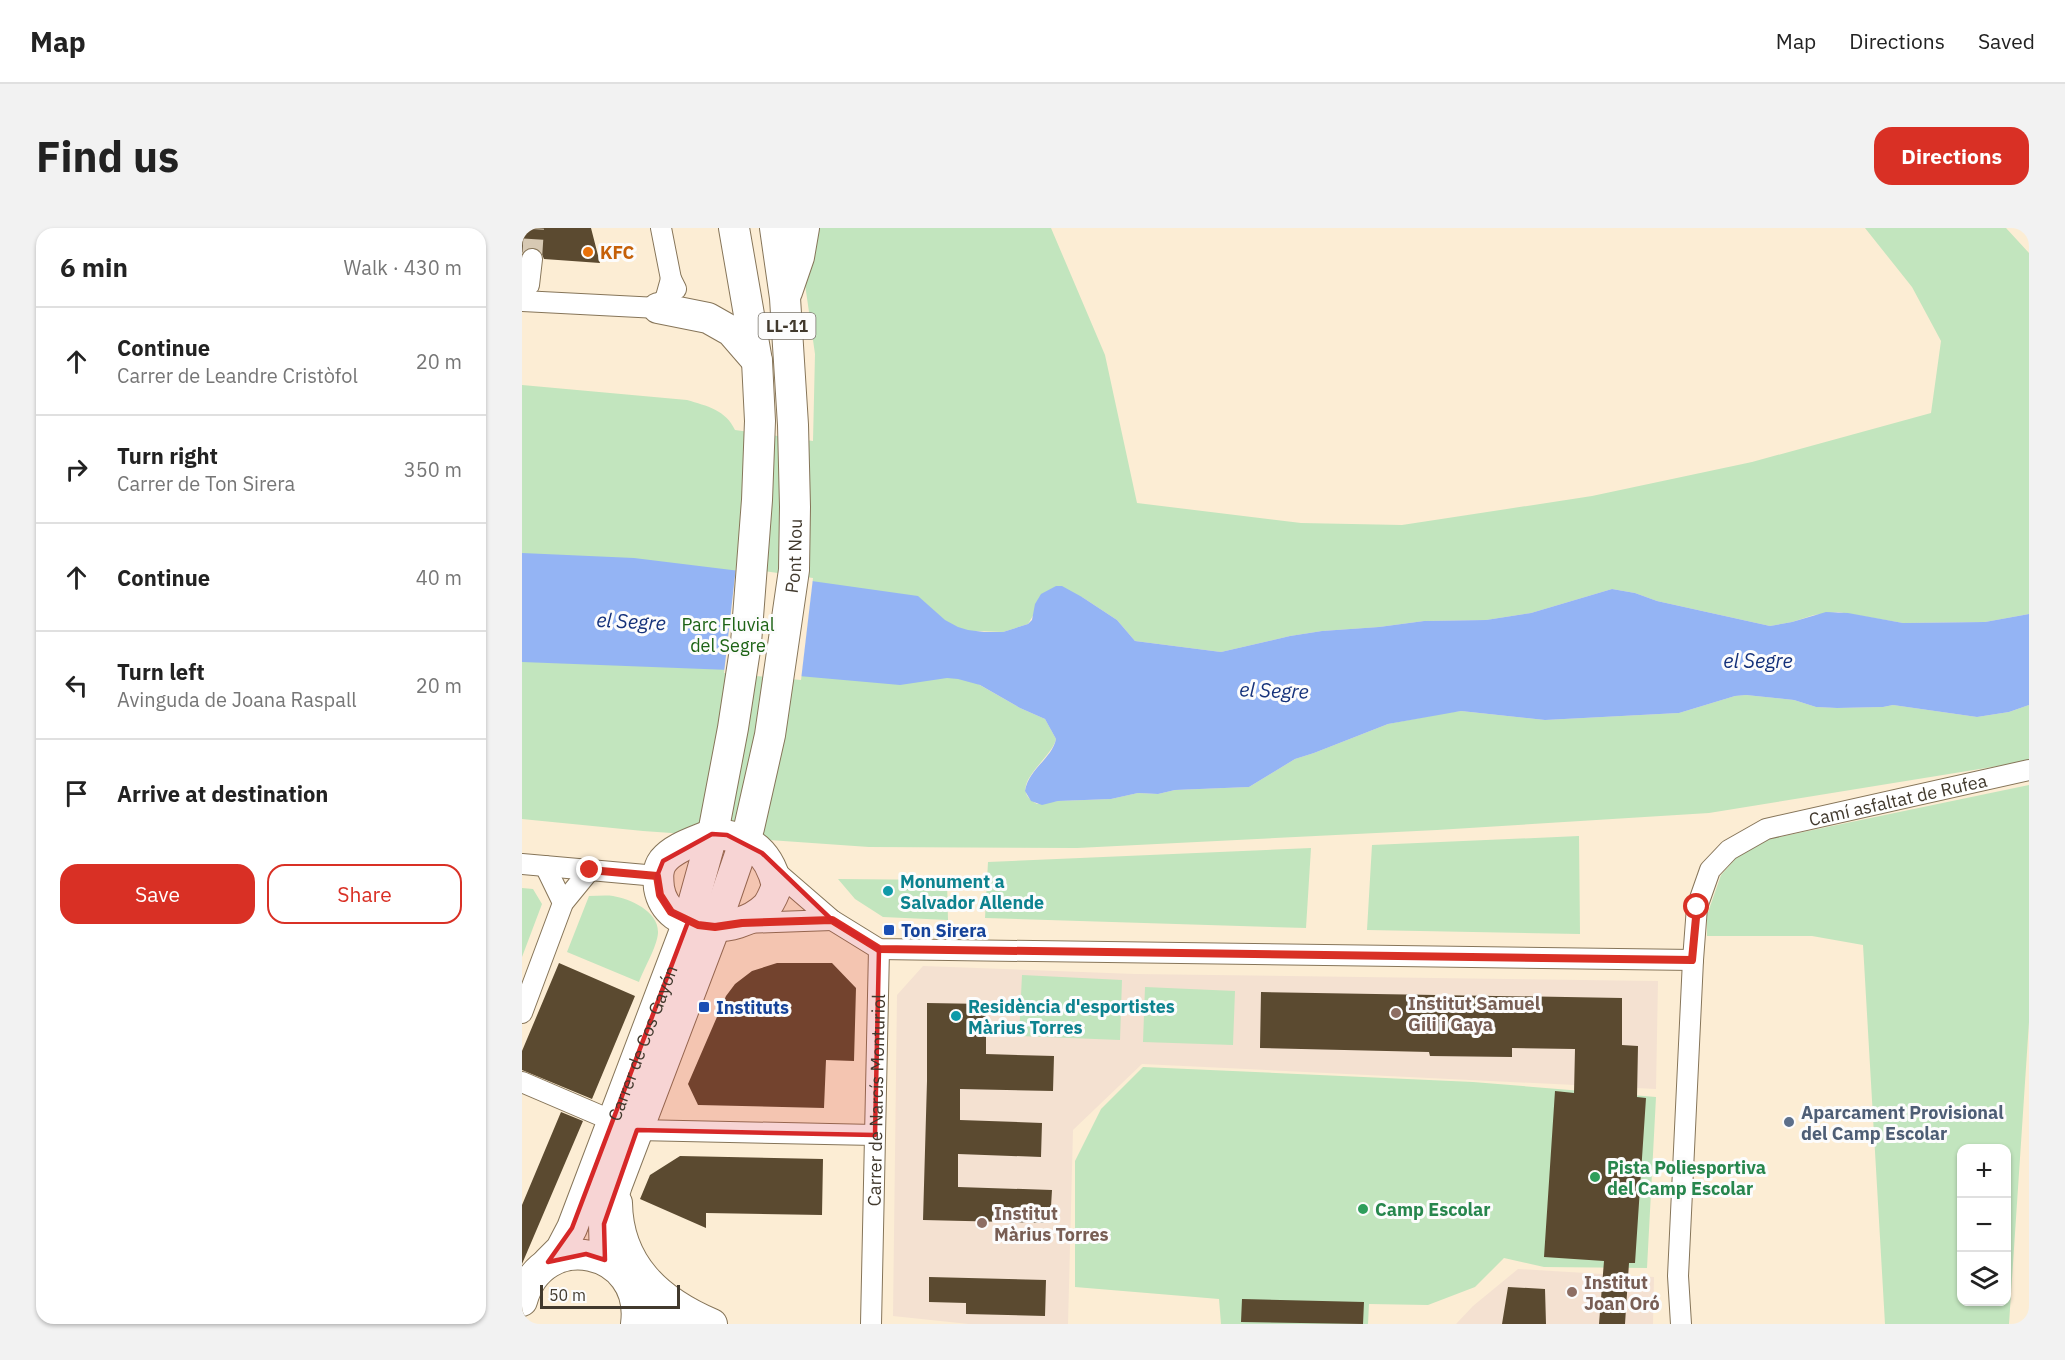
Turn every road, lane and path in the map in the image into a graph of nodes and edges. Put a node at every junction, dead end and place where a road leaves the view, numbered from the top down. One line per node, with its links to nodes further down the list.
1 (661, 228): 8 (street)
2 (734, 228): 9 (main road, LL-11)
3 (775, 228): 7 (main road, LL-11)
4 (804, 228): 7 (main road)
5 (532, 259): 6 (street)
6 (526, 293): 8 (street)
7 (785, 298): 12 (main road, Pont Nou / LL-11)
8 (671, 310): 9 (main road)
9 (757, 361): 11 (main road, LL-11)
10 (2029, 770): 22 (street, Camí asfaltat de Rufea)
11 (714, 826): 12 (main road); 17 (main road); 20 (main road, Carrer de Cos Gayón)
12 (747, 834): 15 (main road); 20 (main road, Carrer de Cos Gayón)
13 (522, 864): 14 (street)
14 (545, 866): 16 (street); 18 (street)
15 (773, 869): 19 (street); 20 (main road)
16 (590, 870): 17 (street); 18 (street)
17 (657, 876): 20 (main road)
18 (563, 903): 23 (street)
19 (832, 920): 20 (street); 21 (street)
20 (715, 924): 25 (main road, Carrer de Cos Gayón)
21 (879, 949): 22 (street); 26 (street, Carrer de Narcís Monturiol)
22 (1692, 960): 35 (street, Camí asfaltat de Rufea)
23 (522, 1013)
24 (522, 1082): 25 (street)
25 (625, 1125): 26 (street); 27 (main road, Carrer de Cos Gayón); 29 (main road, Carrer de Cos Gayón)
26 (875, 1135): 34 (street, Carrer de Narcís Monturiol)
27 (617, 1185): 28 (main road, Carrer de Cos Gayón); 33 (main road)
28 (605, 1260): 29 (main road); 31 (main road)
29 (548, 1262): 30 (main road, Carrer de Cos Gayón)
30 (523, 1294)
31 (637, 1317): 32 (main road)
32 (664, 1324)
33 (711, 1324)
34 (871, 1324)
35 (1681, 1324)

